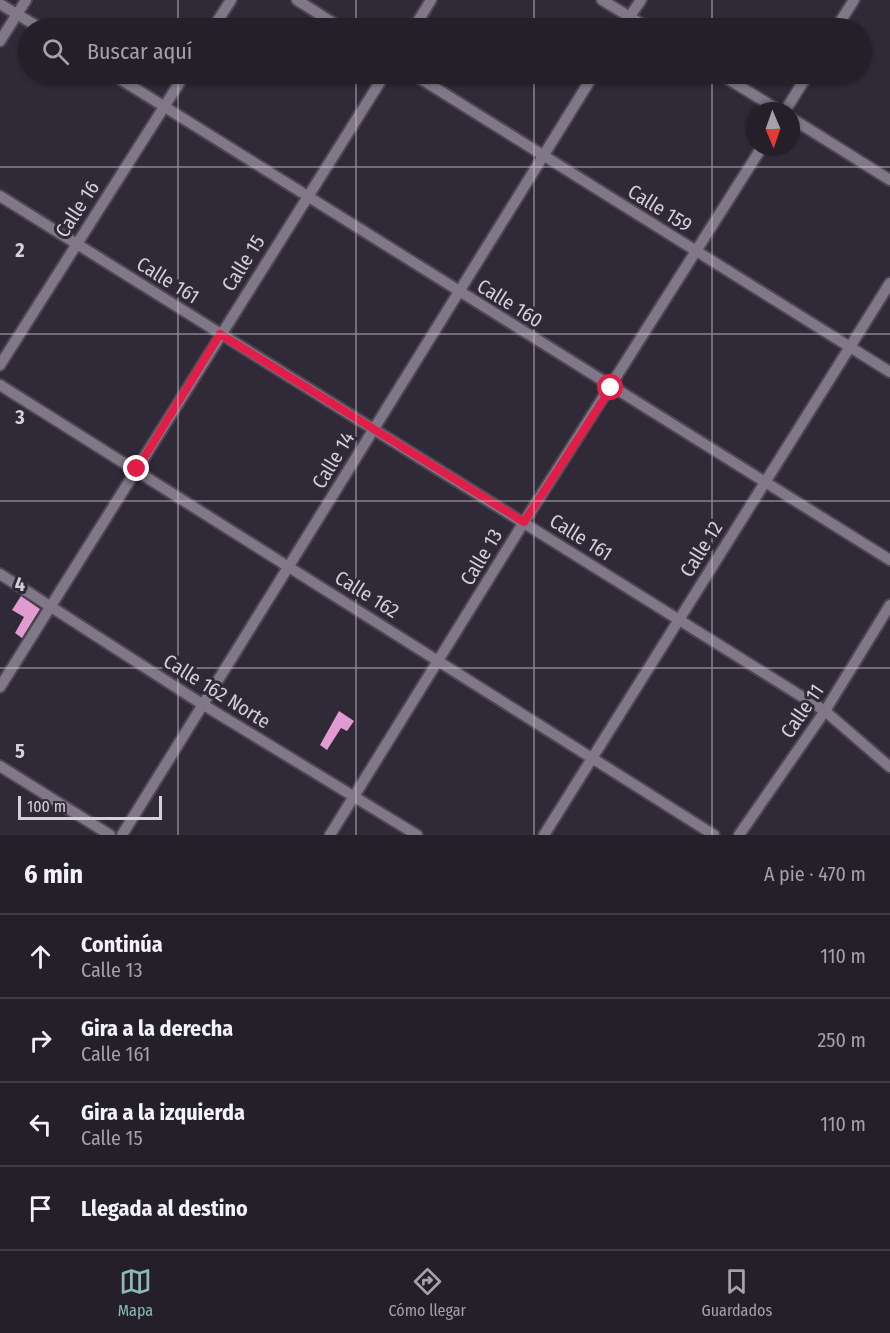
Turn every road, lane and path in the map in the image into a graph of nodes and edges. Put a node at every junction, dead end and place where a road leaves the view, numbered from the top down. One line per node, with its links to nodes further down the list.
1 (26, 0): 9 (street)
2 (231, 0): 12 (street)
3 (297, 0): 13 (street)
4 (431, 0): 14 (street)
5 (602, 0): 10 (street)
6 (641, 0): 10 (street)
7 (854, 0): 15 (street)
8 (0, 4): 9 (street)
9 (17, 14): 11 (street); 16 (street)
10 (629, 17)
11 (24, 18)
12 (219, 18)
13 (326, 18)
14 (420, 18)
15 (842, 18)
16 (0, 40)
17 (128, 84): 26 (street, Calle 160)
18 (178, 84): 26 (street, Calle 16)
19 (378, 84): 31 (street, Calle 15)
20 (429, 84): 28 (street, Calle 159)
21 (588, 84): 28 (street, Calle 14)
22 (736, 84): 24 (street)
23 (802, 84): 25 (street)
24 (765, 102)
25 (791, 102)
26 (164, 106): 31 (street, Calle 160); 33 (street, Calle 16)
27 (800, 124): 30 (street)
28 (542, 155): 34 (street, Calle 159); 36 (street, Calle 14)
29 (756, 156): 34 (street, Calle 13)
30 (890, 180)
31 (307, 194): 36 (street, Calle 160); 37 (street, Calle 15)
32 (0, 196): 33 (street, Calle 161)
33 (76, 243): 37 (street, Calle 161); 39 (street, Calle 16)
34 (696, 252): 38 (street, Calle 159); 42 (street, Calle 13)
35 (890, 283): 38 (street, Calle 12)
36 (457, 291): 42 (street, Calle 160); 43 (street, Calle 14)
37 (220, 334): 43 (street, Calle 161); 44 (street, Calle 15)
38 (850, 346): 40 (street, Calle 159); 45 (street, Calle 12)
39 (0, 365)
40 (890, 372)
41 (0, 384): 44 (street, Calle 162)
42 (611, 388): 45 (street, Calle 160); 46 (street, Calle 13)
43 (372, 428): 46 (street, Calle 161); 48 (street, Calle 14)
44 (137, 469): 48 (street, Calle 162); 50 (street, Calle 15)
45 (764, 482): 47 (street, Calle 160); 52 (street, Calle 12)
46 (524, 522): 52 (street, Calle 161); 53 (street, Calle 13)
47 (890, 560)
48 (290, 568): 53 (street, Calle 162); 55 (street, Calle 14)
49 (0, 574): 50 (street, Calle 162 Norte)
50 (50, 605): 54 (street, Calle 15); 55 (street, Calle 162 Norte)
51 (890, 605): 56 (street, Calle 11)
52 (677, 619): 56 (street, Calle 161); 57 (street, Calle 12)
53 (439, 661): 57 (street, Calle 162); 60 (street, Calle 13)
54 (0, 687)
55 (202, 704): 60 (street, Calle 162 Norte); 62 (street, Calle 14)
56 (825, 711): 59 (street, Calle 161); 67 (street, Calle 11)
57 (591, 758): 65 (street, Calle 12); 66 (street, Calle 162)
58 (0, 766): 61 (street)
59 (890, 767)
60 (354, 796): 63 (street, Calle 13); 64 (street, Calle 162 Norte)
61 (110, 835)
62 (122, 835)
63 (330, 835)
64 (417, 835)
65 (544, 835)
66 (714, 835)
67 (740, 835)

